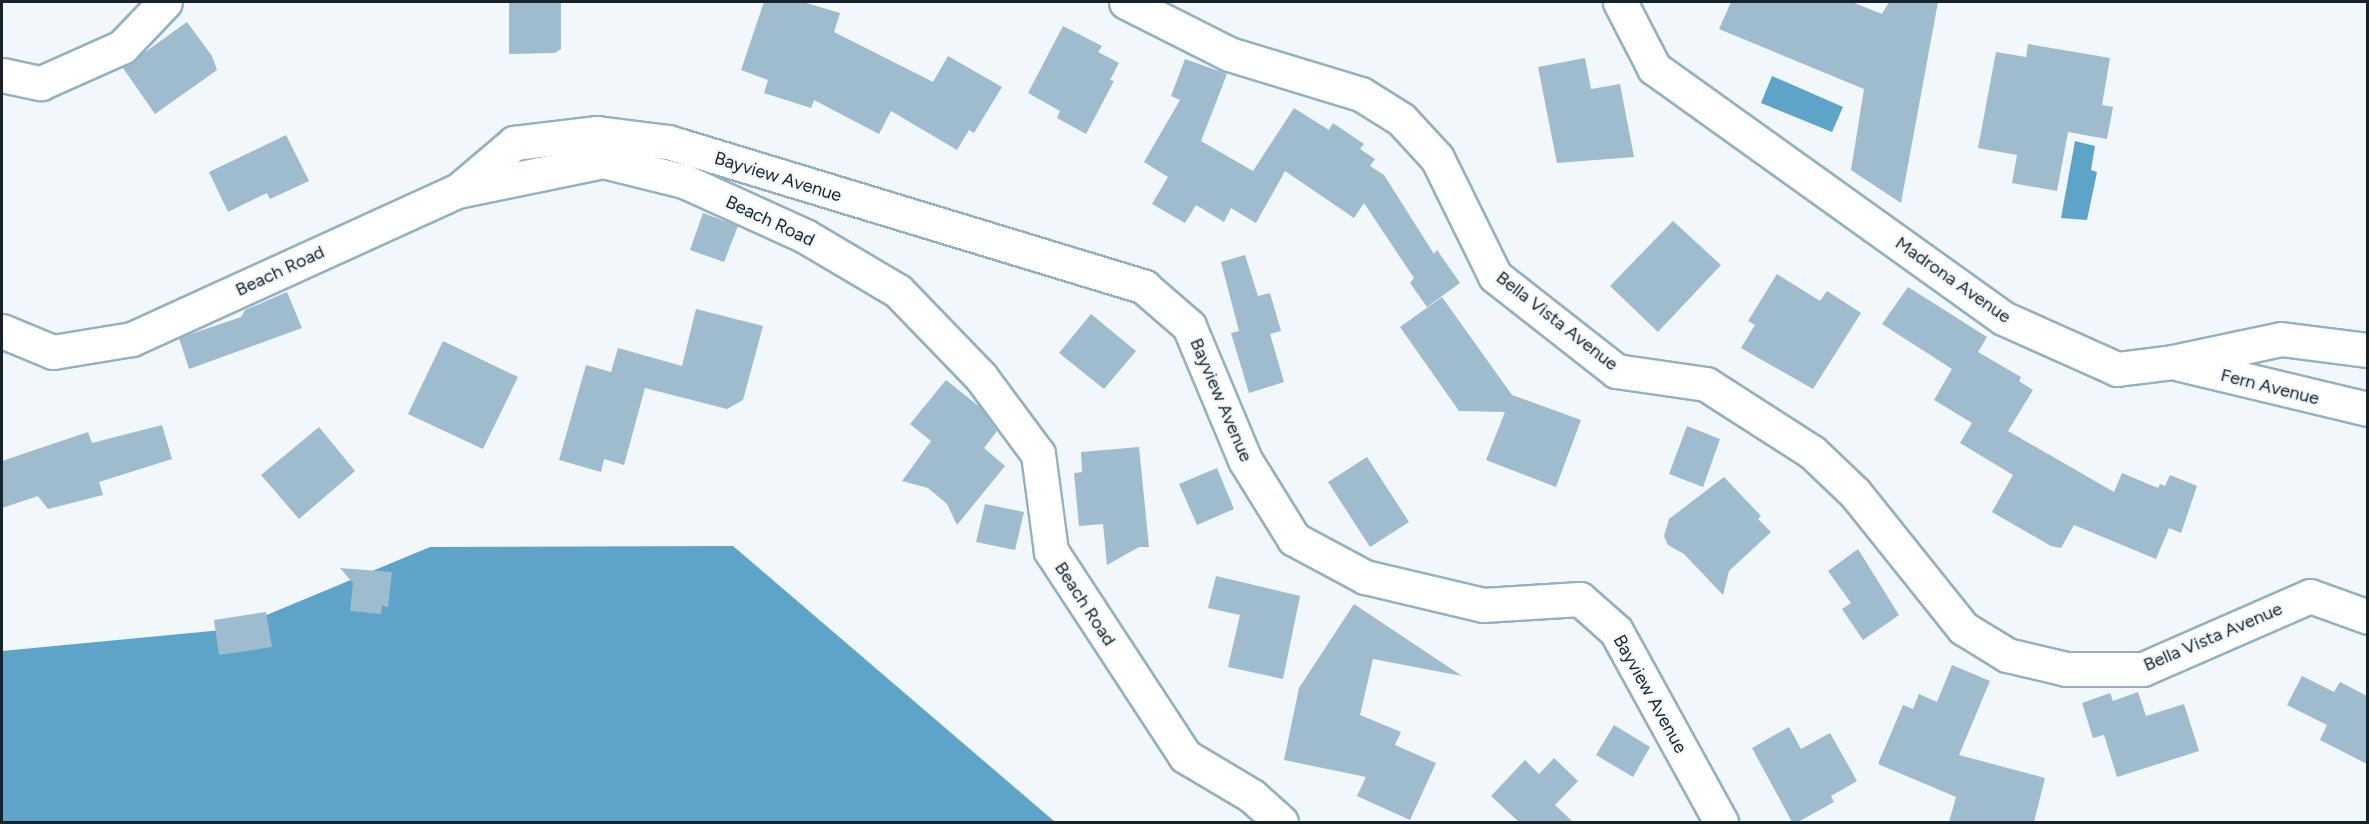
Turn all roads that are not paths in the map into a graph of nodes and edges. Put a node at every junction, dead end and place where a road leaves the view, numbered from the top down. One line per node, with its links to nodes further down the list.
1 (165, 2): 4 (street)
2 (1126, 2): 10 (street, Bella Vista Avenue)
3 (1620, 2): 8 (street, Madrona Avenue)
4 (2, 75)
5 (457, 191): 6 (street, Beach Road); 11 (street, Beach Road); 12 (street, Bayview Avenue)
6 (2, 331)
7 (2367, 350): 8 (street, Madrona Avenue)
8 (2173, 362): 9 (street, Fern Avenue)
9 (2367, 409)
10 (2367, 617)
11 (1281, 822)
12 (1721, 822)

